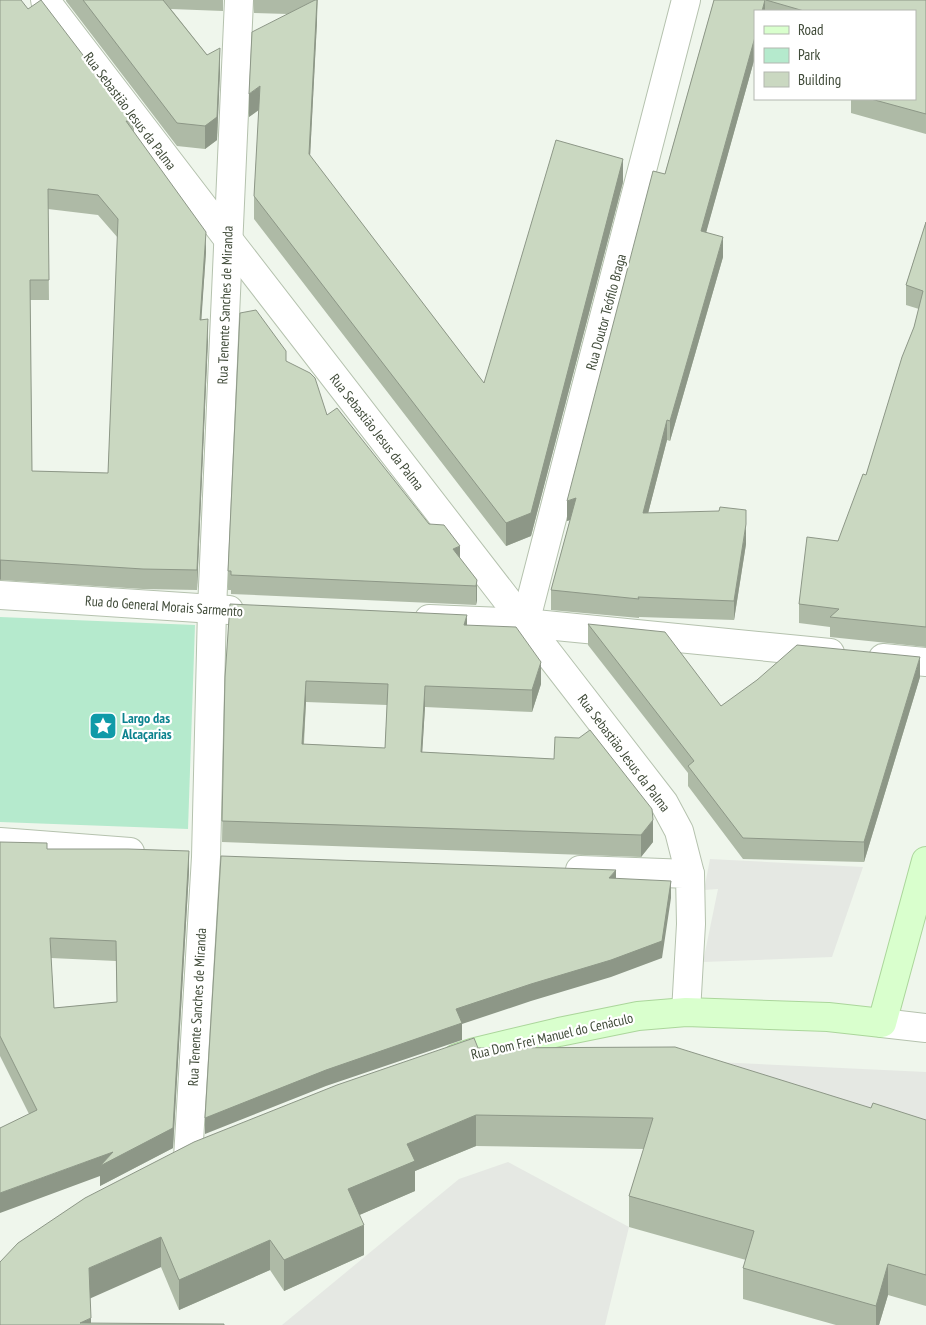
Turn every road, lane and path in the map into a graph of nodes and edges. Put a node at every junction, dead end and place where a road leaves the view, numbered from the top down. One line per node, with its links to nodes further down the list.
1 (46, 0): 4 (street, Rua Sebastião Jesus da Palma)
2 (238, 0): 4 (street, Rua Tenente Sanches de Miranda)
3 (686, 0): 9 (street, Rua Doutor Teófilo Braga)
4 (228, 240): 6 (street, Rua Tenente Sanches de Miranda); 9 (street, Rua Sebastião Jesus da Palma)
5 (0, 595): 6 (street, Rua do General Morais Sarmento)
6 (212, 609): 7 (street, Rua do General Morais Sarmento); 13 (street)
7 (251, 611)
8 (408, 618): 9 (street)
9 (525, 623): 10 (street); 17 (street, Rua Sebastião Jesus da Palma)
10 (926, 662)
11 (0, 842): 12 (street)
12 (157, 854)
13 (196, 856): 14 (street); 23 (street, Rua Tenente Sanches de Miranda)
14 (235, 858)
15 (926, 861): 19 (main road)
16 (552, 869): 17 (street)
17 (690, 874): 18 (street, Rua Sebastião Jesus da Palma)
18 (686, 1012): 19 (main road, Rua Dom Frei Manuel do Cenáculo); 21 (main road, Rua Dom Frei Manuel do Cenáculo)
19 (882, 1023): 20 (street)
20 (926, 1028)
21 (431, 1067)
22 (215, 1147): 23 (main road)
23 (188, 1158): 24 (main road)
24 (163, 1171)

